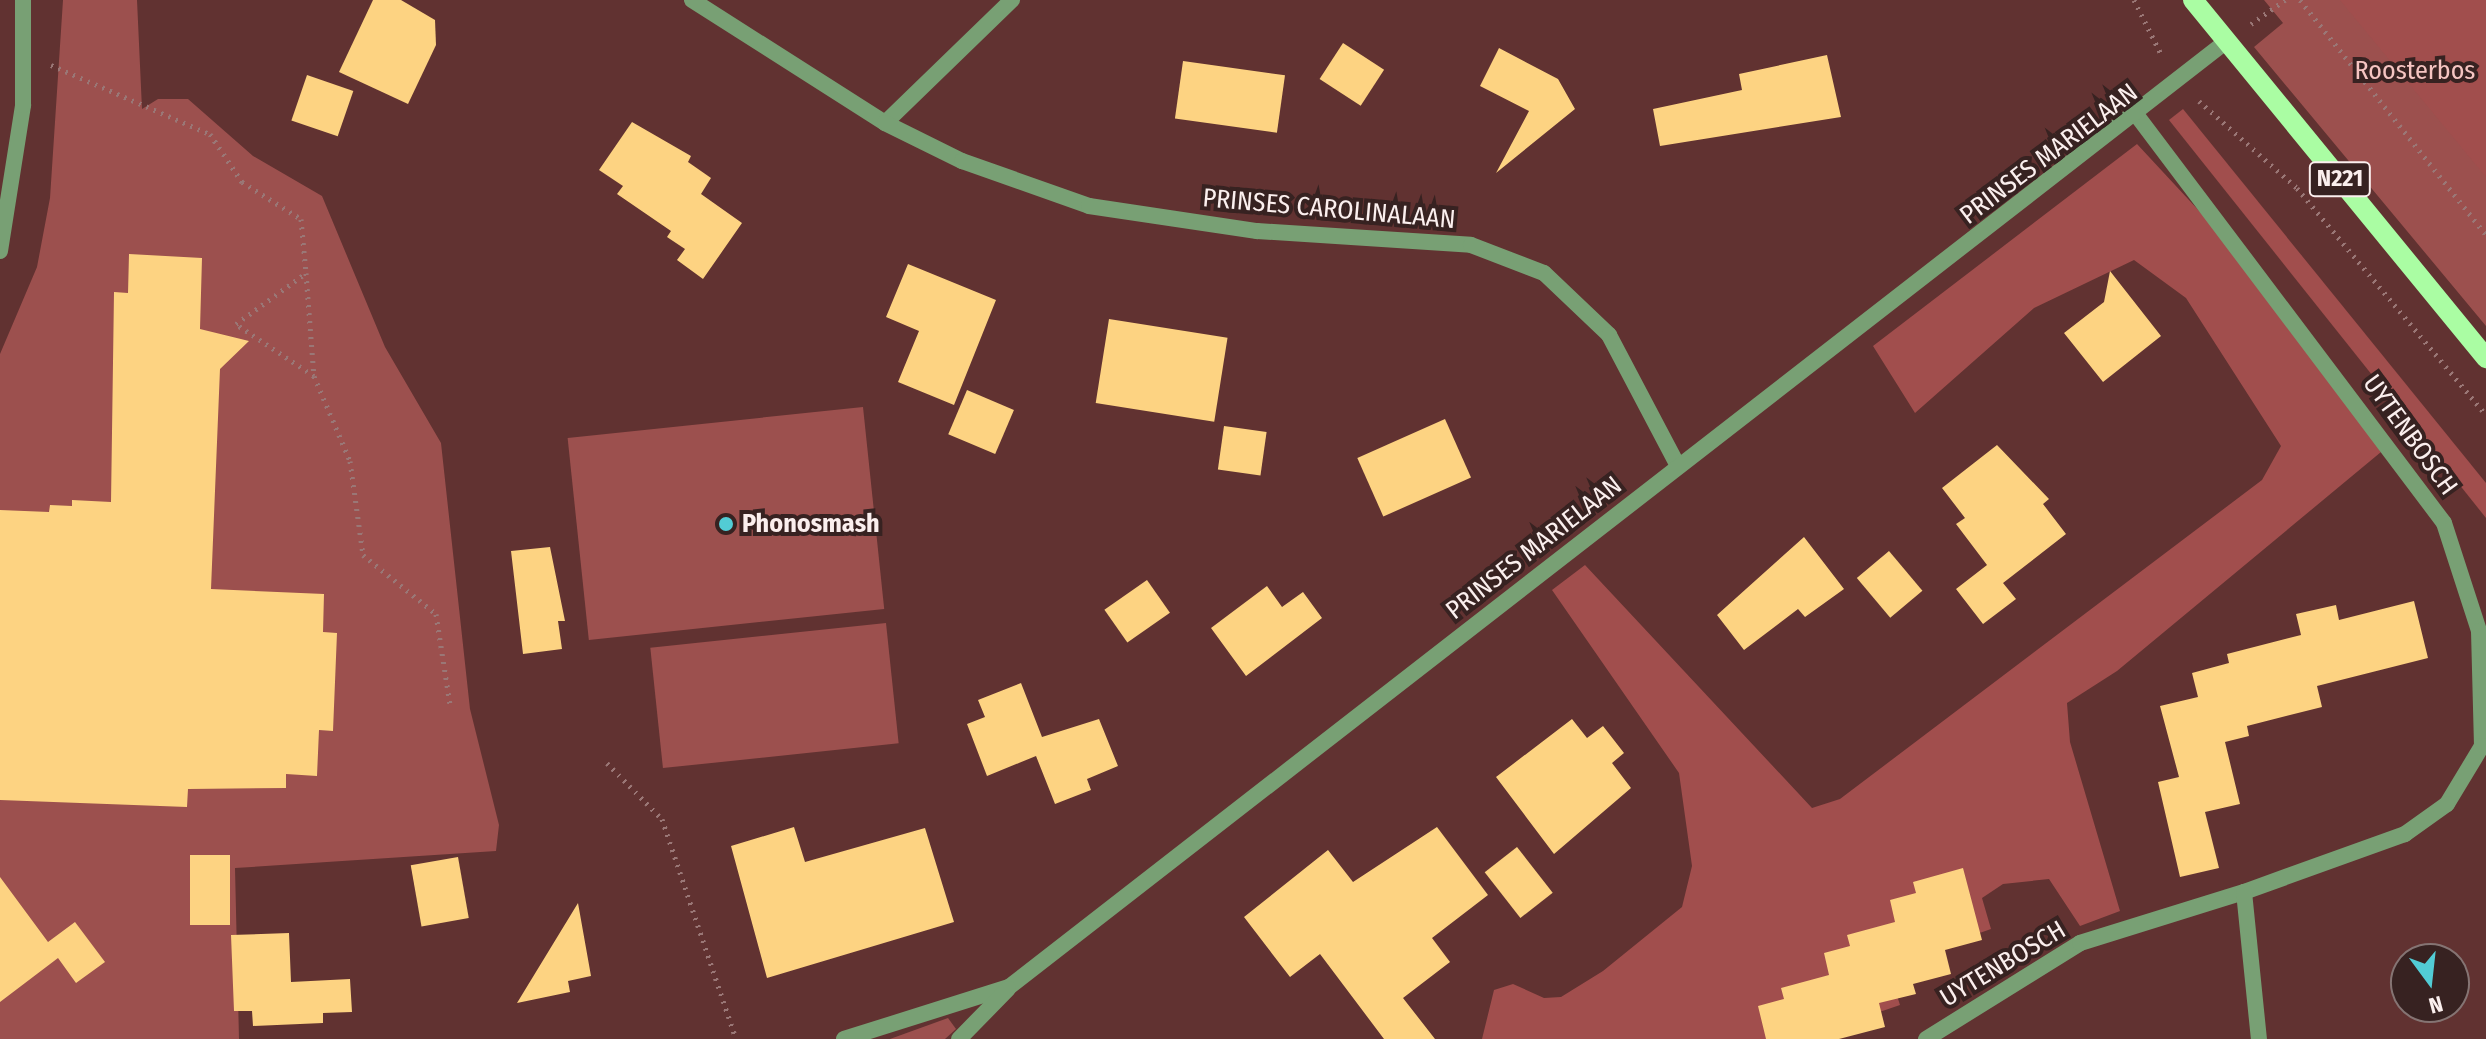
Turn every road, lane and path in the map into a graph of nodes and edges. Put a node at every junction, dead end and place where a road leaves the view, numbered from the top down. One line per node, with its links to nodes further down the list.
1 (23, 0): 9 (street)
2 (692, 0): 12 (street, PRINSES CAROLINALAAN)
3 (1012, 0): 12 (street)
4 (2134, 0): 10 (path)
5 (2193, 0): 8 (main road, N221)
6 (2285, 0): 8 (path)
7 (2300, 0): 13 (path)
8 (2227, 41): 10 (street, PRINSES MARIELAAN); 16 (main road, N221)
9 (23, 52): 14 (street); 15 (path)
10 (2181, 82): 11 (street, PRINSES MARIELAAN); 18 (path)
11 (2138, 117): 19 (street, PRINSES MARIELAAN); 22 (street, UYTENBOSCH)
12 (885, 123): 19 (street, PRINSES CAROLINALAAN)
13 (2486, 235)
14 (0, 251)
15 (306, 273): 17 (path); 17 (path)
16 (2486, 358)
17 (314, 376): 20 (path)
18 (2486, 415)
19 (1678, 466): 23 (street, PRINSES MARIELAAN)
20 (450, 704)
21 (607, 763): 24 (path)
22 (2244, 892): 27 (street, UYTENBOSCH); 28 (street)
23 (1009, 987): 25 (street, PRINSES MARIELAAN); 26 (street)
24 (736, 1039)
25 (844, 1039)
26 (959, 1039)
27 (1926, 1039)
28 (2259, 1039)

